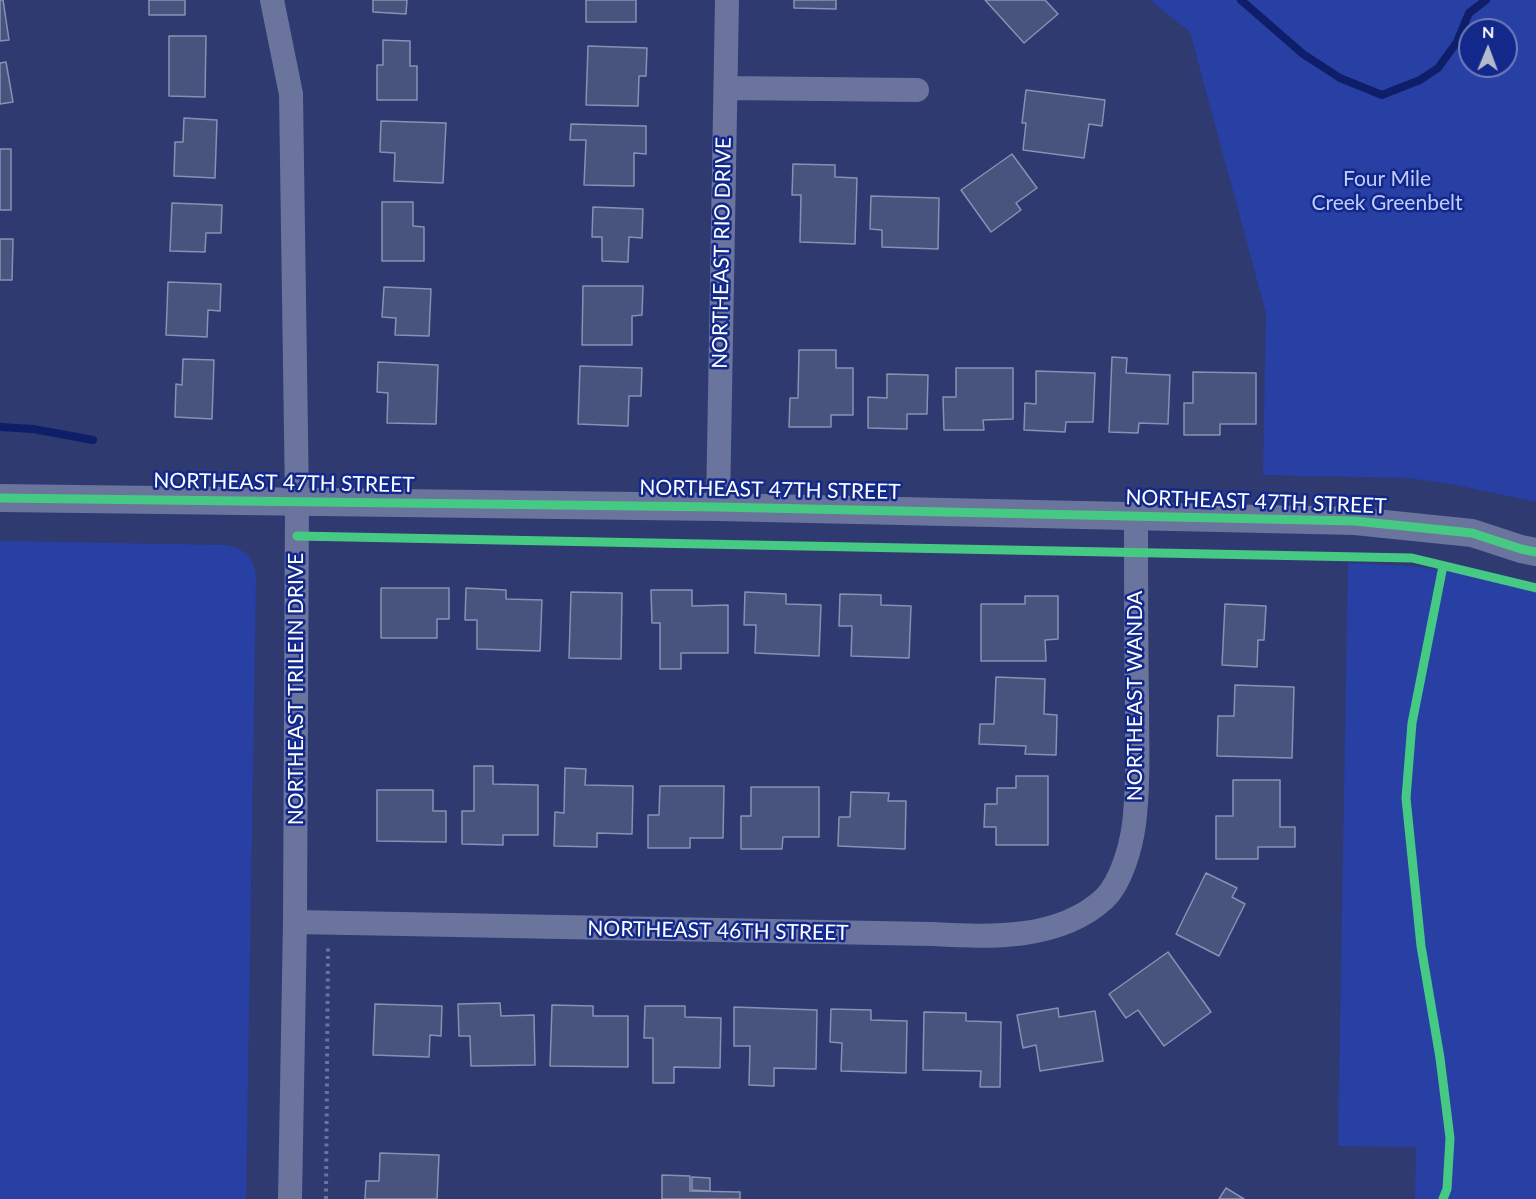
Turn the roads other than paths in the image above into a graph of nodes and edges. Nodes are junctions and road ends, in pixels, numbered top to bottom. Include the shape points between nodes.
1 (272, 0) edge
2 (727, 0) edge
3 (726, 88) junction
4 (917, 90) dead end
5 (0, 498) edge
6 (297, 501) junction
7 (718, 507) junction
8 (1136, 515) junction
9 (1536, 552) edge
10 (1119, 875) joint
11 (295, 922) junction
12 (290, 1199) edge

1 - 6 street, NORTHEAST TRILEIN DRIVE via 291,94
2 - 3 street, NORTHEAST RIO DRIVE
3 - 4 street
3 - 7 street, NORTHEAST RIO DRIVE
5 - 6 street, NORTHEAST 47TH STREET
6 - 7 street, NORTHEAST 47TH STREET
6 - 11 street, NORTHEAST TRILEIN DRIVE
7 - 8 street, NORTHEAST 47TH STREET
8 - 9 street, NORTHEAST 47TH STREET via 1355,521 1472,533
8 - 10 street, NORTHEAST WANDA via 1137,764 1134,824 1129,852
10 - 11 street, NORTHEAST 46TH STREET via 1105,898 1060,926 984,937
11 - 12 street, NORTHEAST TRILEIN DRIVE

